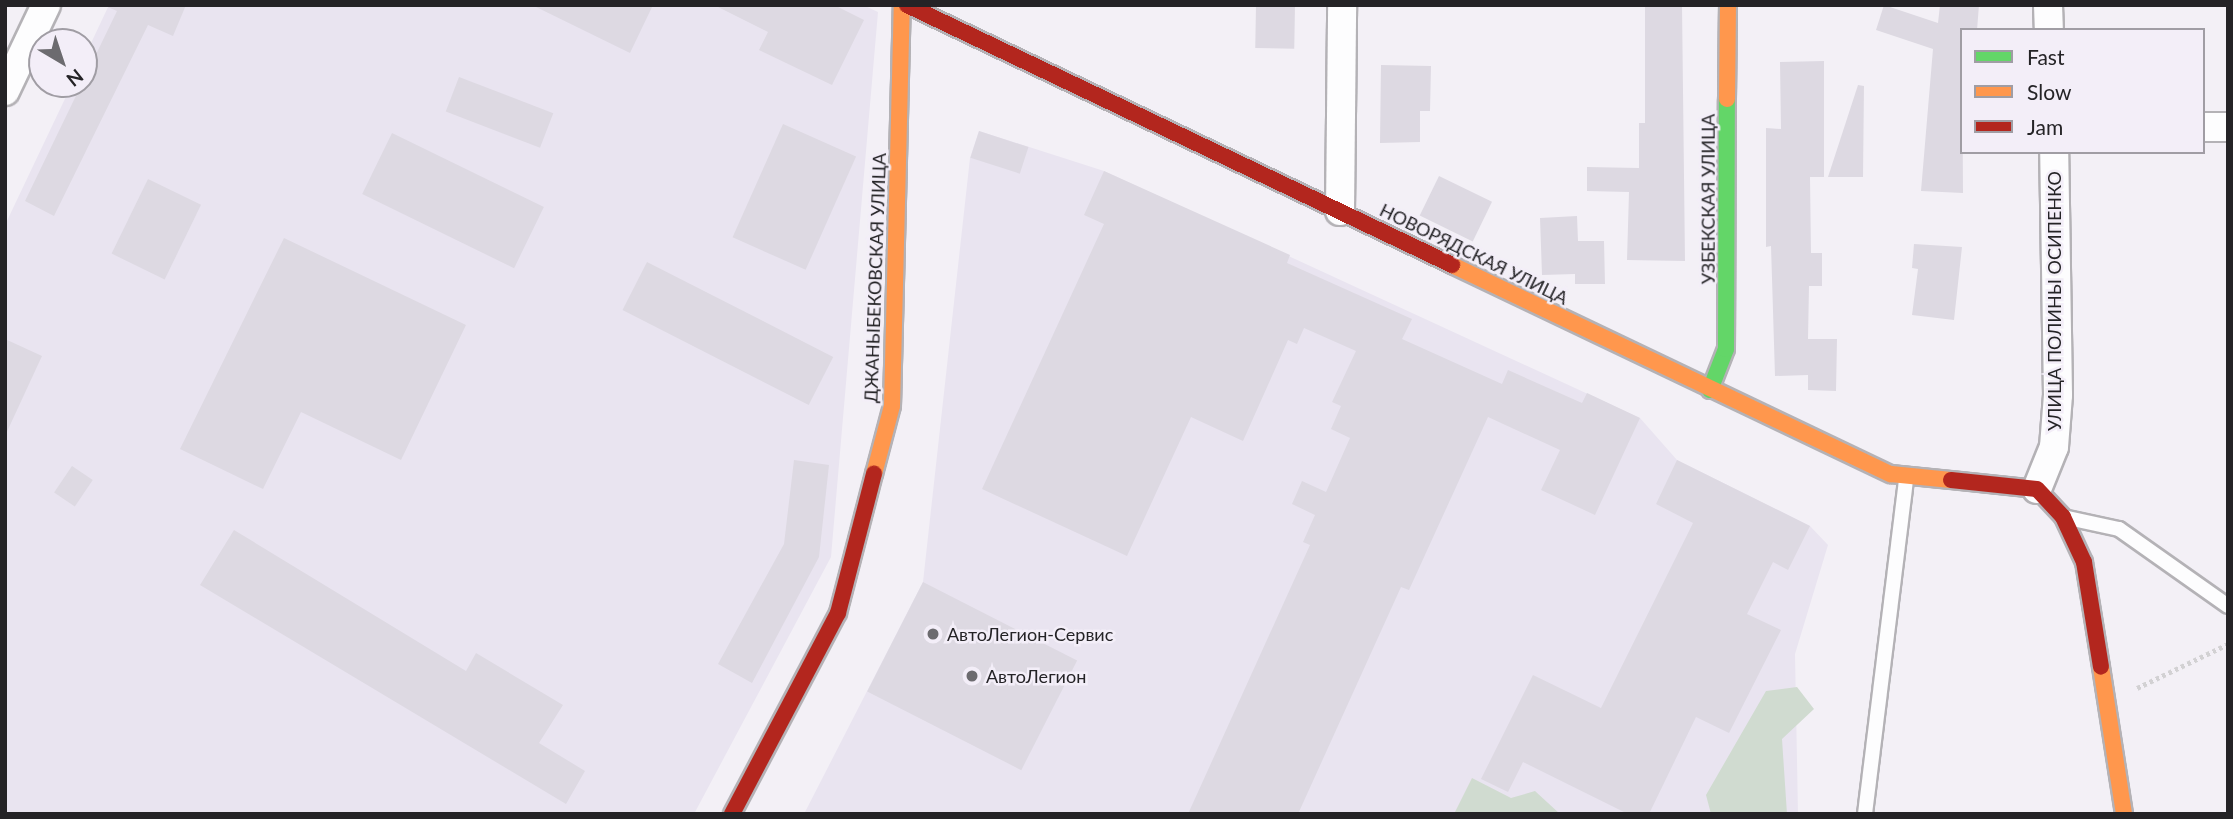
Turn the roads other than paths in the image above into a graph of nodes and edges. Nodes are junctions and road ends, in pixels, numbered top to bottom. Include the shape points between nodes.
1 (46, 5) edge
2 (905, 5) edge
3 (1342, 5) edge
4 (1728, 5) edge
5 (2048, 5) edge
6 (2049, 28) edge
7 (5, 91) edge
8 (2205, 127) edge
9 (2228, 127) edge
10 (2054, 154) edge
11 (1340, 211) junction
12 (1710, 390) junction
13 (1907, 477) junction
14 (2037, 489) junction
15 (2063, 517) junction
16 (2228, 606) edge
17 (732, 814) edge
18 (1865, 814) edge
19 (2124, 814) edge

1 - 7 street
2 - 11 street, НОВОРЯДСКАЯ УЛИЦА
2 - 17 street, ДЖАНЫБЕКОВСКАЯ УЛИЦА via 892,406 838,613
3 - 11 street
4 - 12 street, УЗБЕКСКАЯ УЛИЦА via 1726,349
5 - 6 street
8 - 9 street
10 - 14 street, УЛИЦА ПОЛИНЫ ОСИПЕНКО via 2057,395 2054,447
11 - 12 street, НОВОРЯДСКАЯ УЛИЦА
12 - 13 street, НОВОРЯДСКАЯ УЛИЦА
13 - 14 street, НОВОРЯДСКАЯ УЛИЦА
13 - 18 lane
14 - 15 street
15 - 16 lane via 2119,529
15 - 19 street via 2084,562

